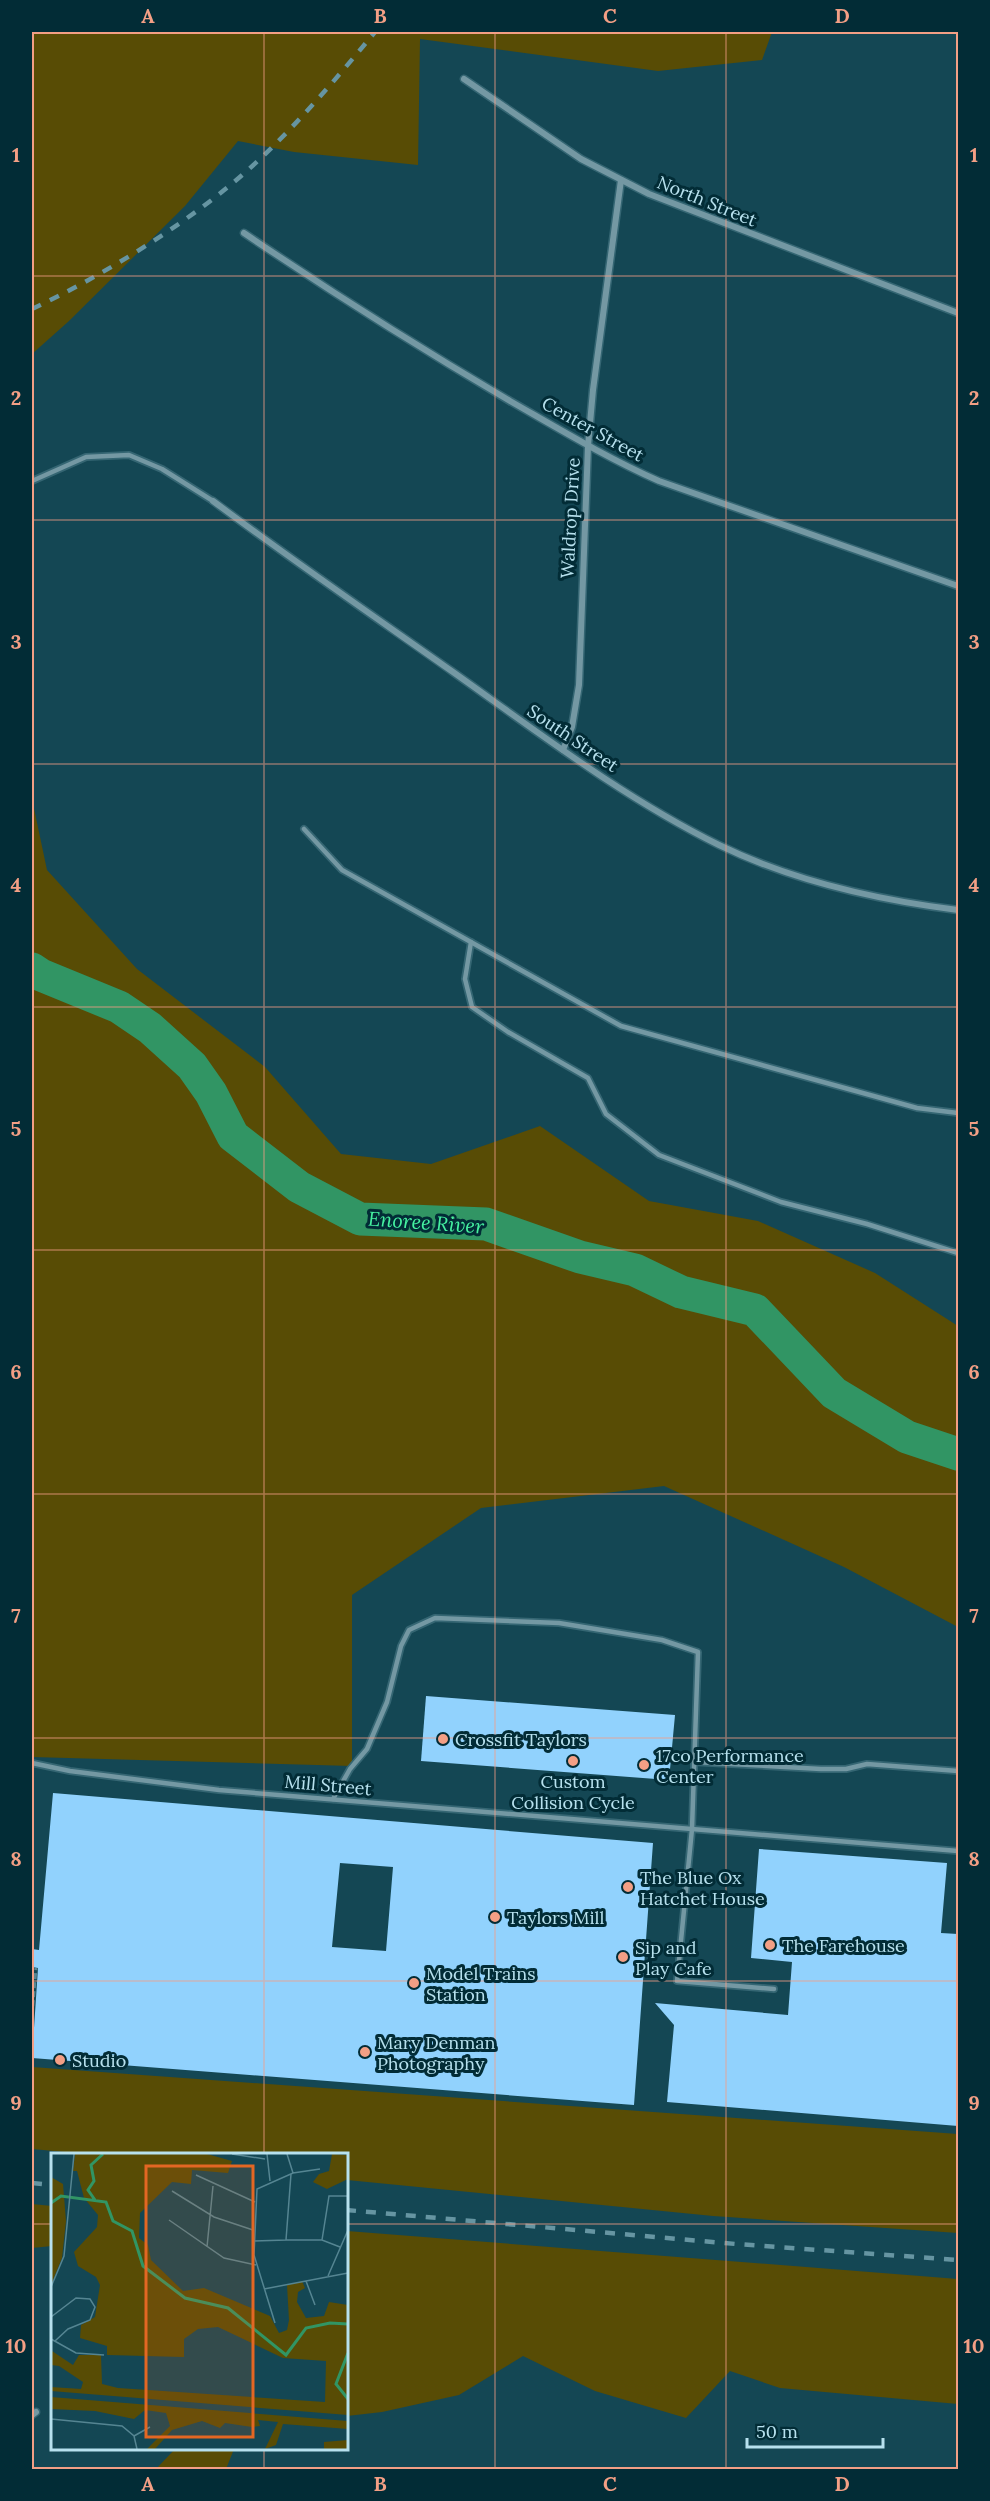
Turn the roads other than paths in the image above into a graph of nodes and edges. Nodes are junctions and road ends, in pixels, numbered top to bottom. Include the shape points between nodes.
1 (464, 79) dead end
2 (621, 180) junction
3 (244, 233) dead end
4 (958, 313) edge
5 (588, 446) junction
6 (32, 481) edge
7 (213, 501) joint
8 (958, 586) edge
9 (563, 750) junction
10 (304, 829) dead end
11 (958, 910) edge
12 (471, 942) junction
13 (958, 1113) edge
14 (958, 1253) edge
15 (694, 1762) junction
16 (32, 1763) edge
17 (958, 1771) edge
18 (333, 1799) junction
19 (692, 1829) junction
20 (958, 1851) edge
21 (774, 1989) dead end

1 - 2 street, North Street via 581,159
2 - 4 street, North Street via 688,211
2 - 5 street, Waldrop Drive
3 - 5 street, Center Street via 469,377
5 - 8 street, Center Street via 659,481
5 - 9 street, Waldrop Drive via 579,685 572,727
6 - 7 lane via 86,457 129,454 162,469
7 - 9 street, South Street
9 - 11 street, South Street via 668,817 748,858 846,889
10 - 12 lane via 342,870
12 - 13 lane via 621,1026 917,1108
12 - 14 lane via 465,979 472,1008 588,1078 606,1114 659,1155 782,1202
15 - 17 lane via 821,1769 867,1764
15 - 18 lane via 698,1652 662,1640 559,1623 435,1618 409,1630 387,1702 367,1749
15 - 19 lane
16 - 18 lane, Mill Street via 70,1772 219,1790
18 - 19 lane, Mill Street
19 - 20 lane, Mill Street
19 - 21 lane via 677,1981

